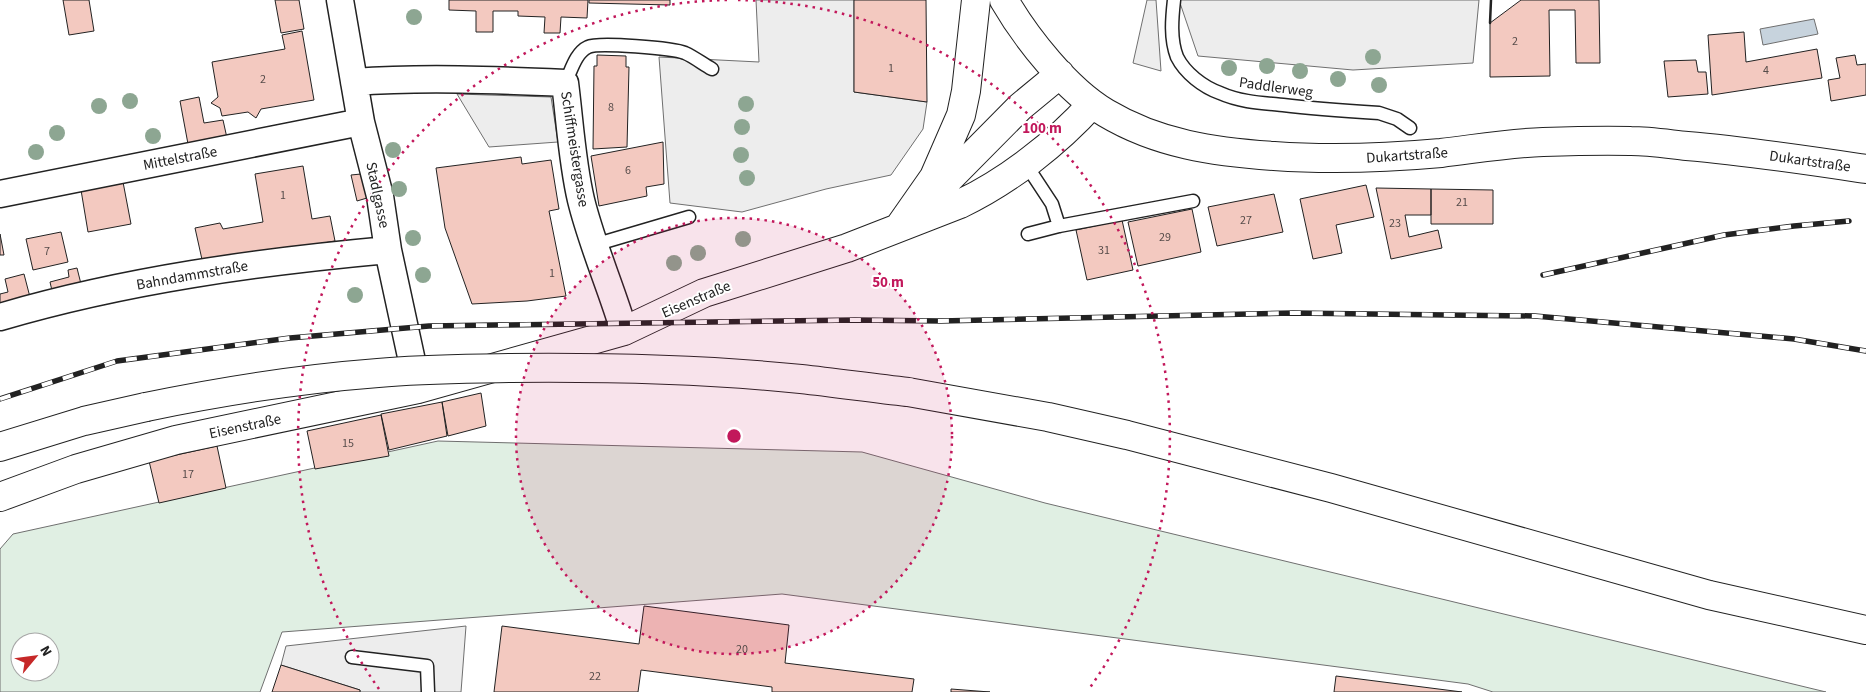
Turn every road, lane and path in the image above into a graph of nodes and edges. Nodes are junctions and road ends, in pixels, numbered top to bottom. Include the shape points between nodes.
1 (340, 0) edge
2 (976, 0) edge
3 (1004, 0) edge
4 (1174, 0) edge
5 (712, 69) dead end
6 (1060, 74) junction
7 (354, 82) junction
8 (566, 83) junction
9 (1092, 104) junction
10 (361, 122) junction
11 (1410, 128) dead end
12 (1025, 163) junction
13 (1866, 169) edge
14 (0, 194) edge
15 (1193, 201) dead end
16 (689, 217) dead end
17 (1059, 226) junction
18 (898, 227) junction
19 (1028, 234) dead end
20 (594, 245) junction
21 (388, 250) junction
22 (0, 317) edge
23 (624, 331) junction
24 (418, 389) junction
25 (0, 447) edge
26 (0, 497) edge
27 (1866, 630) edge
28 (352, 658) dead end
29 (428, 692) edge

1 - 7 street, Stadlgasse
2 - 18 main road via 961,116 934,177
3 - 6 main road, Dukartstraße via 1032,42
4 - 11 lane, Paddlerweg via 1172,35 1177,56 1199,82 1219,93 1261,103 1379,113 1397,118
5 - 8 lane via 672,50 599,45 587,47 578,55
6 - 9 main road, Dukartstraße
6 - 18 main road, Eisenstraße via 1020,107
7 - 8 street, Schiffmeistergasse via 480,79
7 - 10 street, Stadlgasse
8 - 20 street, Schiffmeistergasse via 576,171
9 - 12 main road, Eisenstraße via 1072,126
9 - 13 main road, Dukartstraße via 1168,141 1203,150 1241,154 1375,158 1541,142 1632,141 1725,149
10 - 14 street, Mittelstraße
10 - 21 street, Stadlgasse via 380,196
12 - 17 lane via 1052,204
12 - 18 main road, Eisenstraße via 977,196
15 - 17 lane
16 - 20 lane
17 - 19 lane
18 - 23 main road, Eisenstraße via 847,248 704,293
20 - 23 street, Schiffmeistergasse
21 - 22 street, Bahndammstraße via 243,266 126,286
21 - 24 street, Stadlgasse
23 - 24 main road, Eisenstraße
24 - 26 main road, Eisenstraße via 176,440 76,469
25 - 27 main road, bridge via 84,421 218,392 379,372 647,369 800,379 908,392 1048,417 1126,435 1709,595
28 - 29 lane via 427,666

